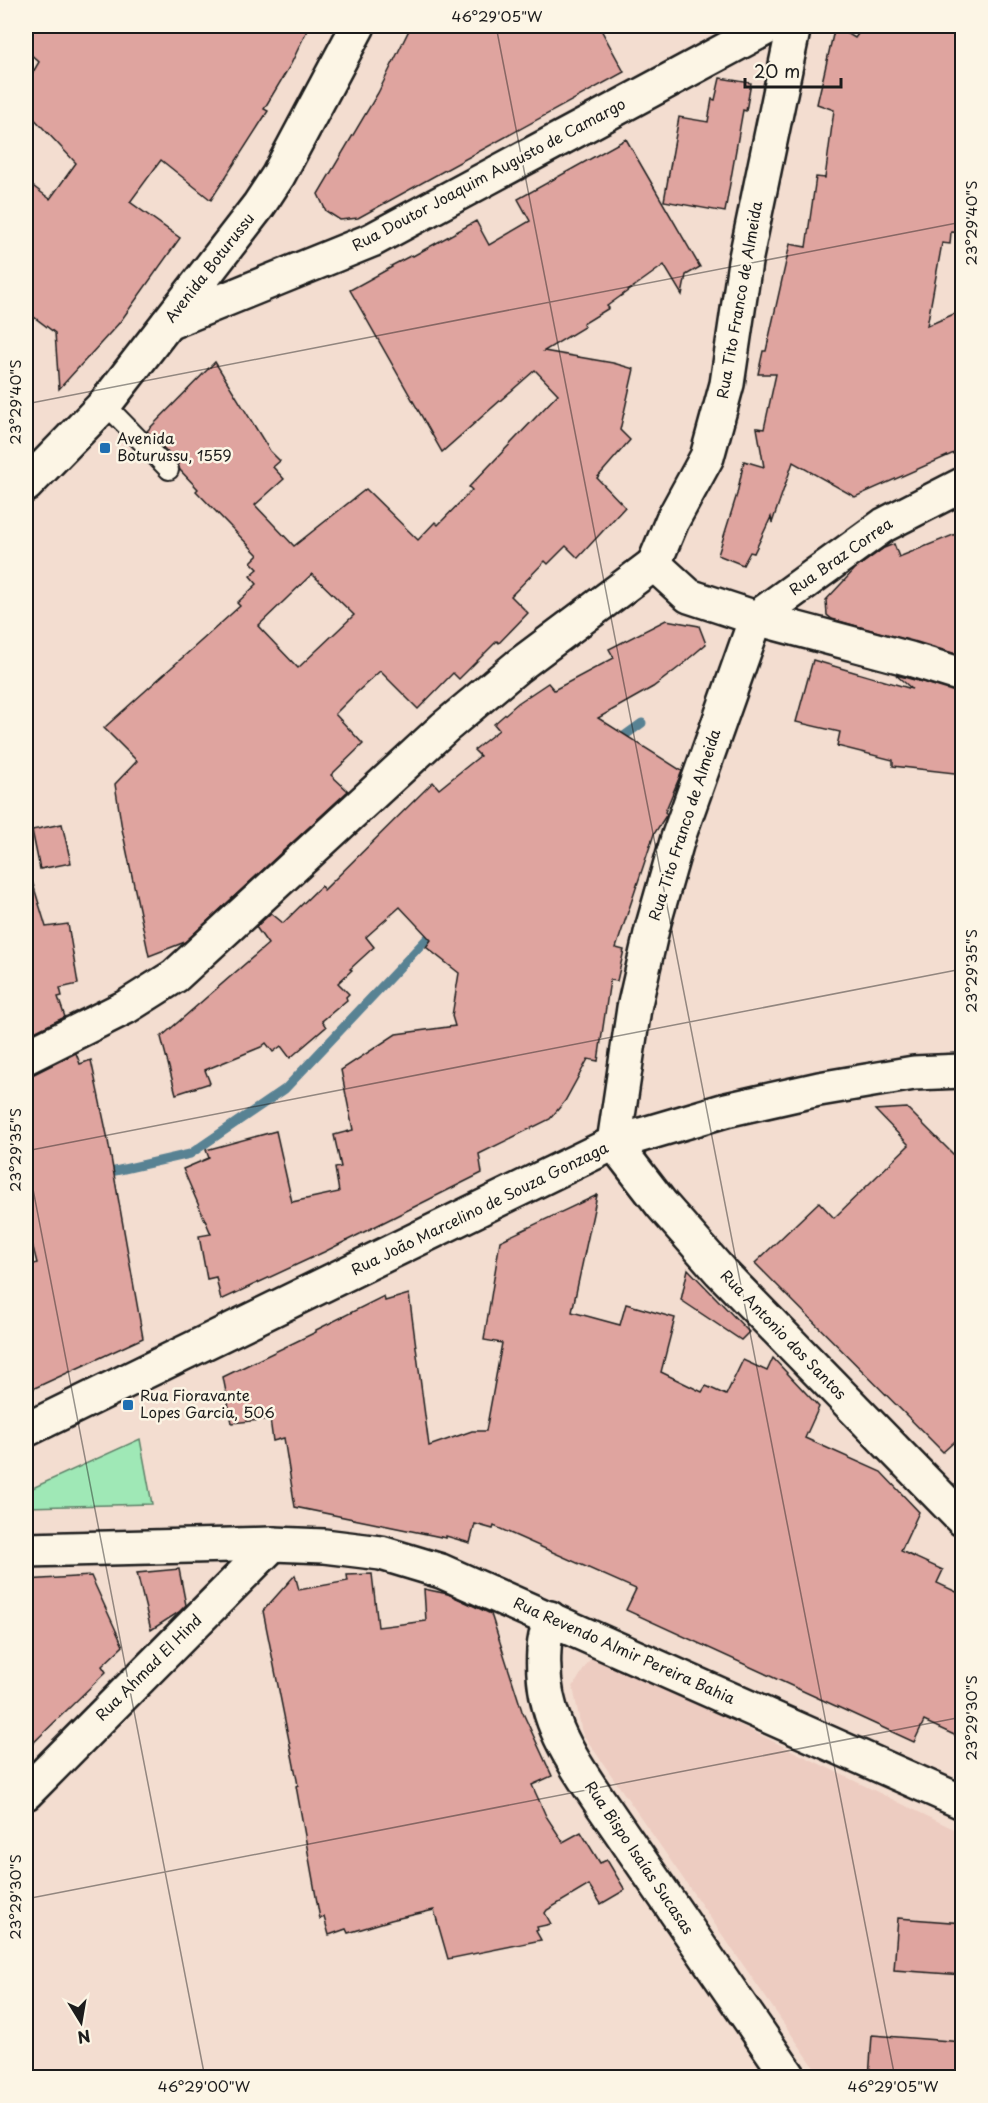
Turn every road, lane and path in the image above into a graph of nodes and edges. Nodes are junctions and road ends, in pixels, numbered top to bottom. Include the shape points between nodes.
1 (358, 26) edge
2 (770, 26) edge
3 (794, 26) edge
4 (168, 323) junction
5 (105, 404) junction
6 (169, 470) dead end
7 (26, 485) edge
8 (963, 485) edge
9 (654, 564) junction
10 (756, 618) junction
11 (963, 675) edge
12 (26, 1057) edge
13 (963, 1071) edge
14 (614, 1143) junction
15 (26, 1430) edge
16 (963, 1519) edge
17 (273, 1544) junction
18 (26, 1550) edge
19 (550, 1618) junction
20 (26, 1793) edge
21 (963, 1802) edge
22 (790, 2078) edge

1 - 4 street, Avenida Boturussu via 278,176
2 - 4 street, Rua Doutor Joaquim Augusto de Camargo via 372,240
3 - 9 street, Rua Tito Franco de Almeida via 745,262 727,384 707,457
4 - 5 street, Avenida Boturussu
5 - 6 lane
5 - 7 street, Avenida Boturussu
8 - 10 street, Rua Braz Correa via 884,525
9 - 10 street via 689,596
9 - 12 street via 518,666 445,727 175,976 126,1007
10 - 11 street
10 - 14 street, Rua Tito Franco de Almeida via 678,838 652,929 633,1008
13 - 14 street, Rua João Marcelino de Souza Gonzaga via 914,1073 819,1089 726,1110
14 - 15 street, Rua João Marcelino de Souza Gonzaga
14 - 16 street, Rua Antonio dos Santos via 720,1271
17 - 18 street, Rua Revendo Almir Pereira Bahia
17 - 19 street, Rua Revendo Almir Pereira Bahia via 381,1553 441,1571
17 - 20 street, Rua Ahmad El Hind
19 - 21 street, Rua Revendo Almir Pereira Bahia
19 - 22 street, Rua Bispo Isaías Sucasas via 543,1648 544,1675 556,1731 604,1808

